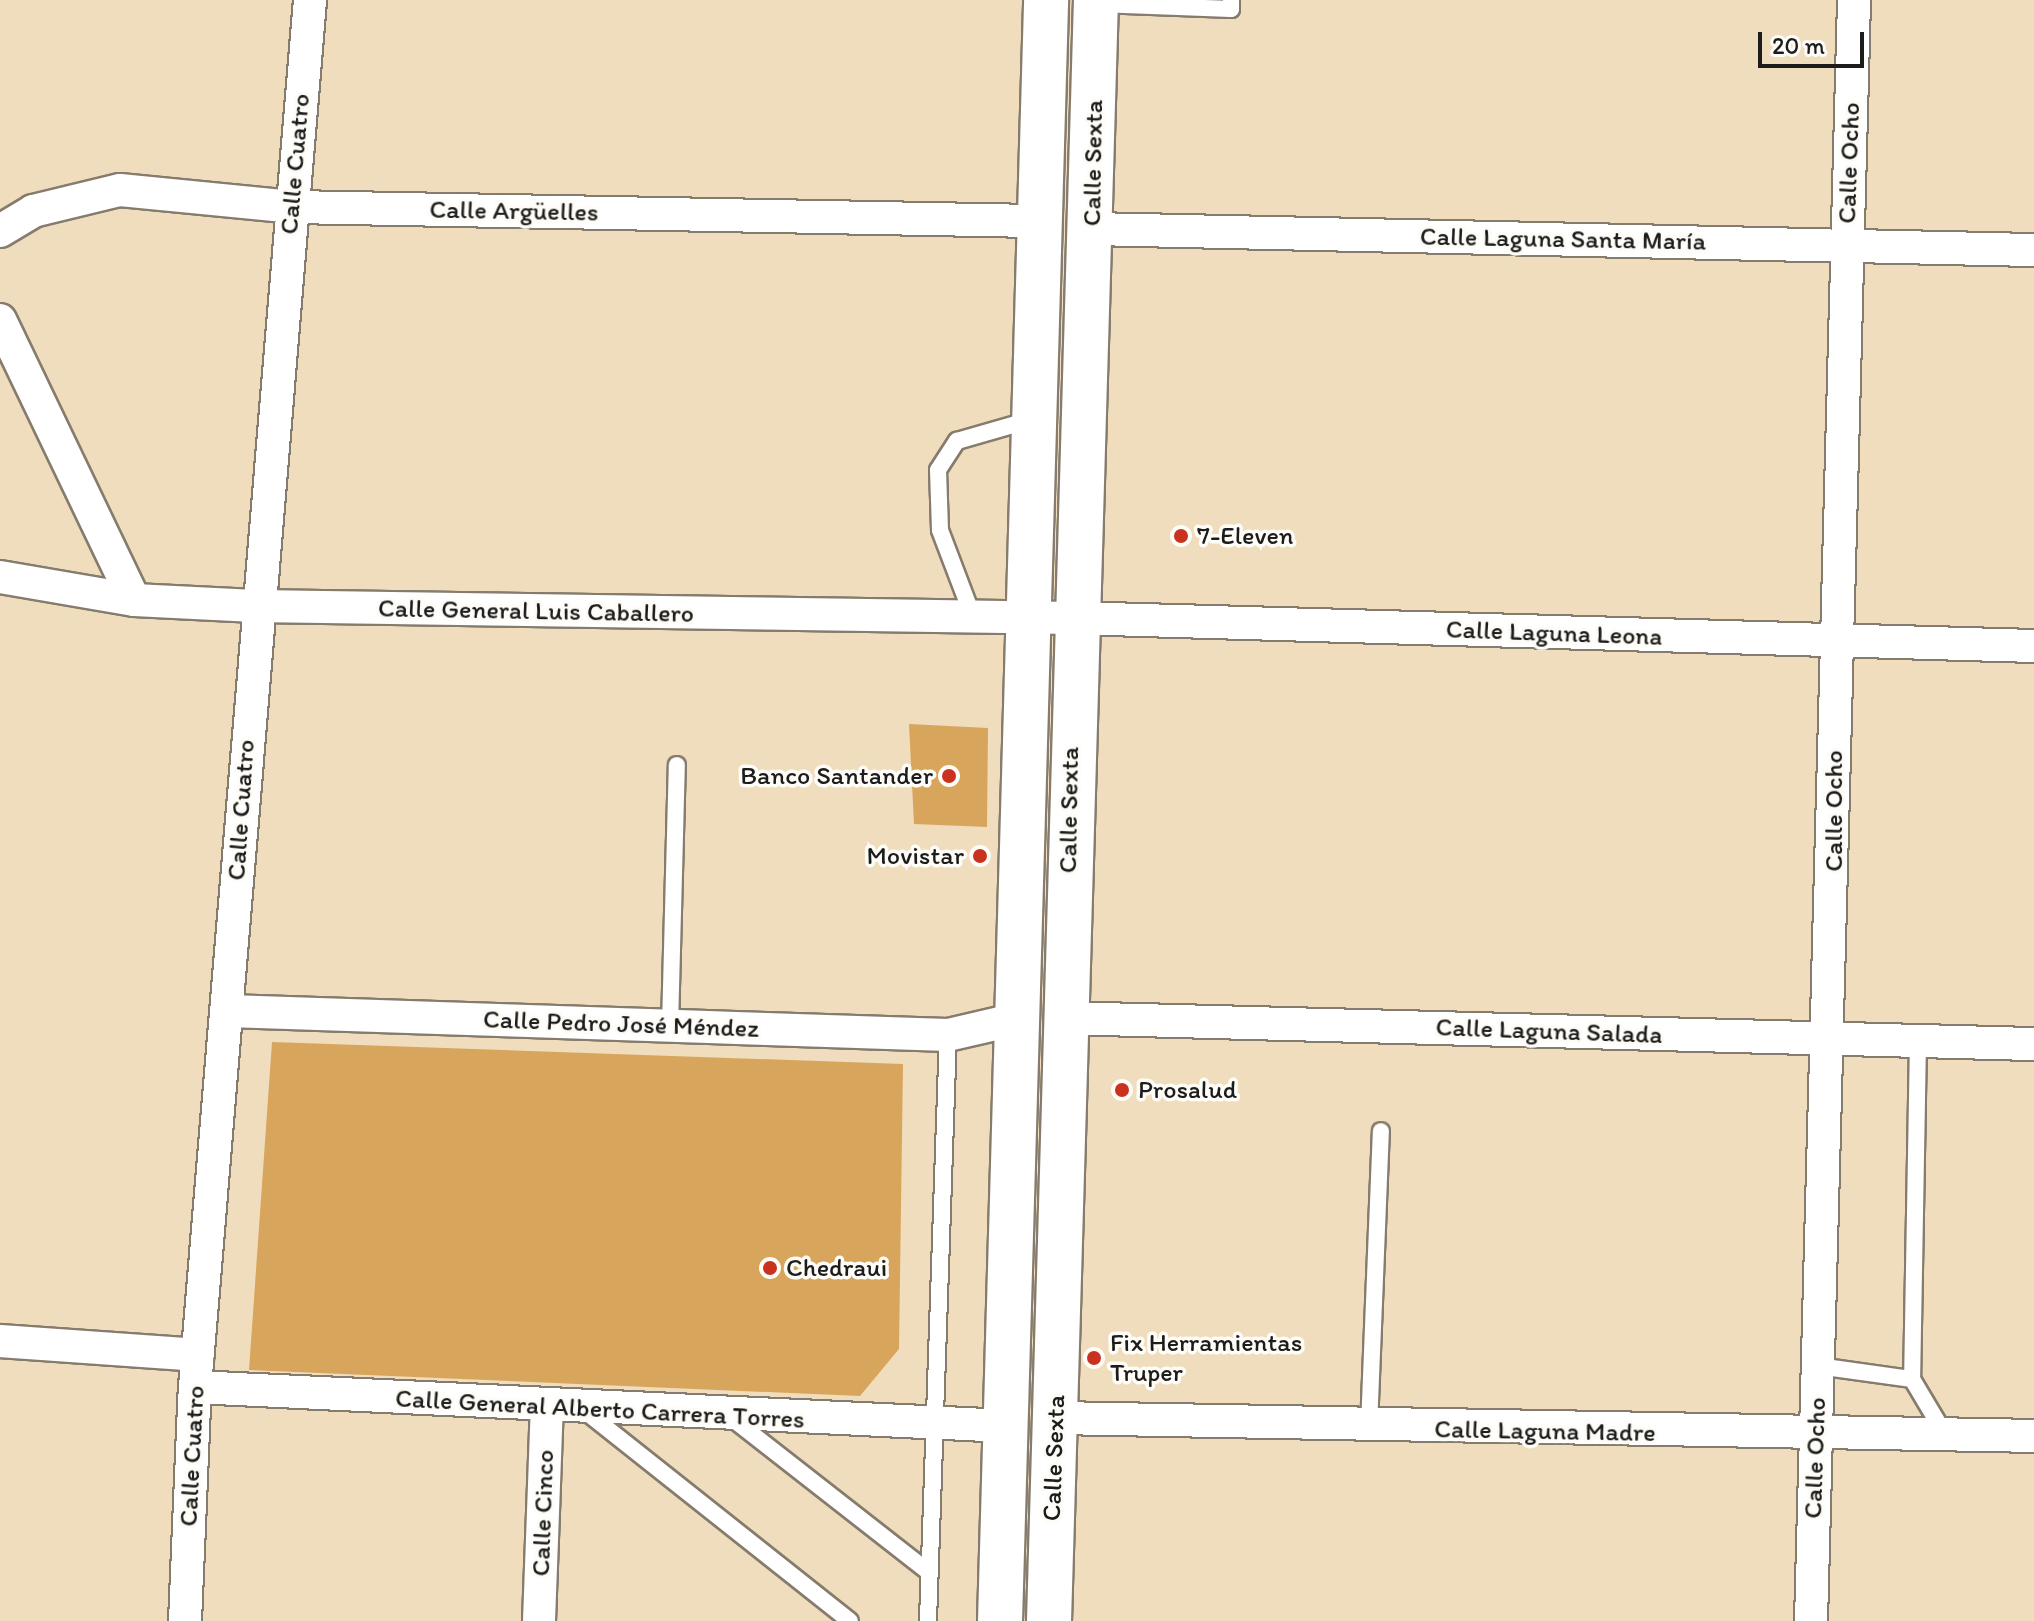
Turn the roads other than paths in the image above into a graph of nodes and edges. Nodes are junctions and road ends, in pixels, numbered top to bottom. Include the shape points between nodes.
1 (310, 0) edge
2 (1046, 0) edge
3 (1231, 0) edge
4 (1854, 0) edge
5 (1096, 2) edge
6 (292, 207) junction
7 (1038, 221) junction
8 (1092, 229) junction
9 (0, 231) edge
10 (1846, 244) junction
11 (2034, 250) edge
12 (0, 320) edge
13 (1031, 420) junction
14 (0, 577) edge
15 (134, 600) junction
16 (255, 606) junction
17 (973, 617) junction
18 (1073, 618) junction
19 (1023, 620) junction
20 (1833, 641) junction
21 (2034, 646) edge
22 (677, 765) dead end
23 (228, 1011) junction
24 (1064, 1018) junction
25 (1013, 1020) junction
26 (670, 1026) junction
27 (948, 1035) junction
28 (1832, 1039) junction
29 (1918, 1041) junction
30 (2034, 1044) edge
31 (1381, 1131) dead end
32 (0, 1341) edge
33 (198, 1355) junction
34 (1818, 1366) junction
35 (1912, 1379) junction
36 (195, 1387) junction
37 (547, 1405) junction
38 (580, 1407) junction
39 (728, 1416) junction
40 (1056, 1418) junction
41 (933, 1426) junction
42 (1006, 1426) junction
43 (1369, 1429) junction
44 (1944, 1433) junction
45 (1815, 1435) junction
46 (2034, 1436) edge
47 (930, 1573) junction
48 (185, 1621) edge
49 (539, 1621) edge
50 (850, 1621) edge
51 (928, 1621) edge
52 (1000, 1621) edge
53 (1049, 1621) edge
54 (1811, 1621) edge

1 - 6 street, Calle Cuatro
2 - 7 main road, Calle Sexta
3 - 5 lane via 1231,9
4 - 10 street, Calle Ocho
5 - 8 main road, Calle Sexta
6 - 7 street, Calle Argüelles
6 - 9 street, Calle Argüelles via 120,190 33,211
6 - 16 street, Calle Cuatro
7 - 13 main road, Calle Sexta
8 - 10 street, Calle Laguna Santa María
8 - 18 main road, Calle Sexta
10 - 11 street, Calle Laguna Santa María
10 - 20 street, Calle Ocho
12 - 15 street
13 - 17 lane via 957,441 938,470 940,530
13 - 19 main road, Calle Sexta
14 - 15 street, Calle General Luis Caballero
15 - 16 street, Calle General Luis Caballero
16 - 17 street, Calle General Luis Caballero
16 - 23 street, Calle Cuatro
17 - 19 street, Calle General Luis Caballero
18 - 19 street, Calle General Luis Caballero
18 - 20 street, Calle Laguna Leona
18 - 24 main road, Calle Sexta
19 - 25 main road, Calle Sexta
20 - 21 street, Calle Laguna Leona
20 - 28 street, Calle Ocho
22 - 26 lane
23 - 26 street, Calle Pedro José Méndez
23 - 33 street, Calle Cuatro
24 - 28 street, Calle Laguna Salada
24 - 40 main road, Calle Sexta
25 - 27 street, Calle Pedro José Méndez
25 - 42 main road, Calle Sexta
26 - 27 street, Calle Pedro José Méndez
27 - 41 lane
28 - 29 street, Calle Laguna Salada
28 - 34 street, Calle Ocho
29 - 30 street, Calle Laguna Salada
29 - 35 lane
31 - 43 lane
32 - 33 street
33 - 36 street, Calle Cuatro
34 - 35 lane
34 - 45 street, Calle Ocho
35 - 44 lane
36 - 37 street, Calle General Alberto Carrera Torres
36 - 48 street, Calle Cuatro
37 - 38 street, Calle General Alberto Carrera Torres
37 - 49 street, Calle Cinco
38 - 39 street, Calle General Alberto Carrera Torres
38 - 50 lane
39 - 41 street, Calle General Alberto Carrera Torres
39 - 47 lane
40 - 43 street, Calle Laguna Madre
40 - 53 main road, Calle Sexta
41 - 42 street, Calle General Alberto Carrera Torres
41 - 47 lane
42 - 52 main road, Calle Sexta
43 - 45 street, Calle Laguna Madre
44 - 45 street, Calle Laguna Madre
44 - 46 street, Calle Laguna Madre
45 - 54 street, Calle Ocho
47 - 51 lane

